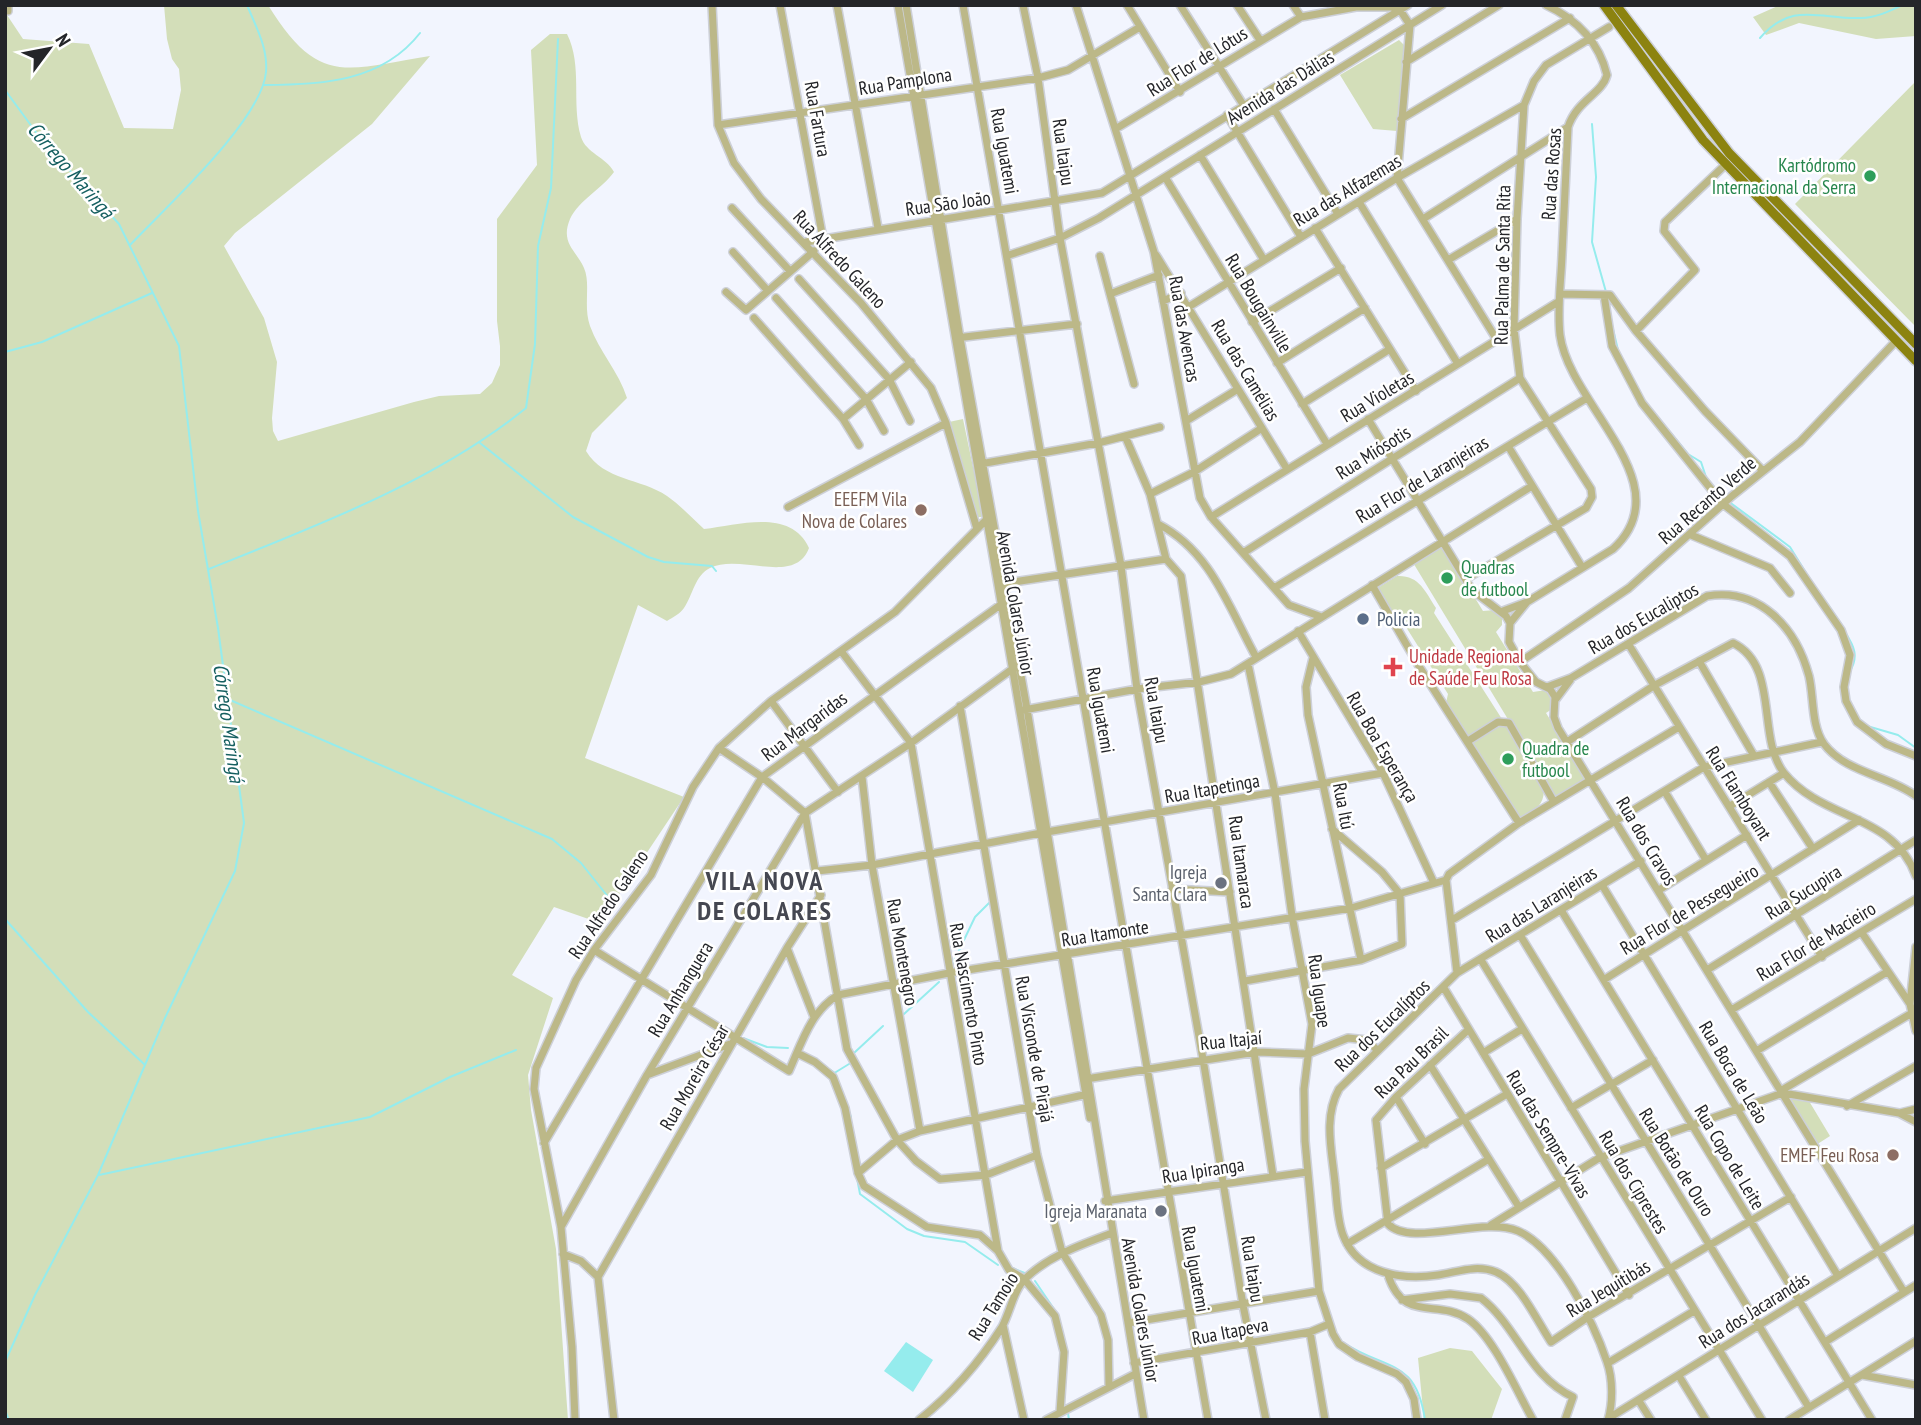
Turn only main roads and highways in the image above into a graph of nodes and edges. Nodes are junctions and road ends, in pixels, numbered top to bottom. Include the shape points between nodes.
1 (1605, 5) edge
2 (1616, 5) edge
3 (1916, 344) edge
4 (1916, 361) edge

1 - 4 main road via 1683,115 1725,164
2 - 3 main road via 1729,153

